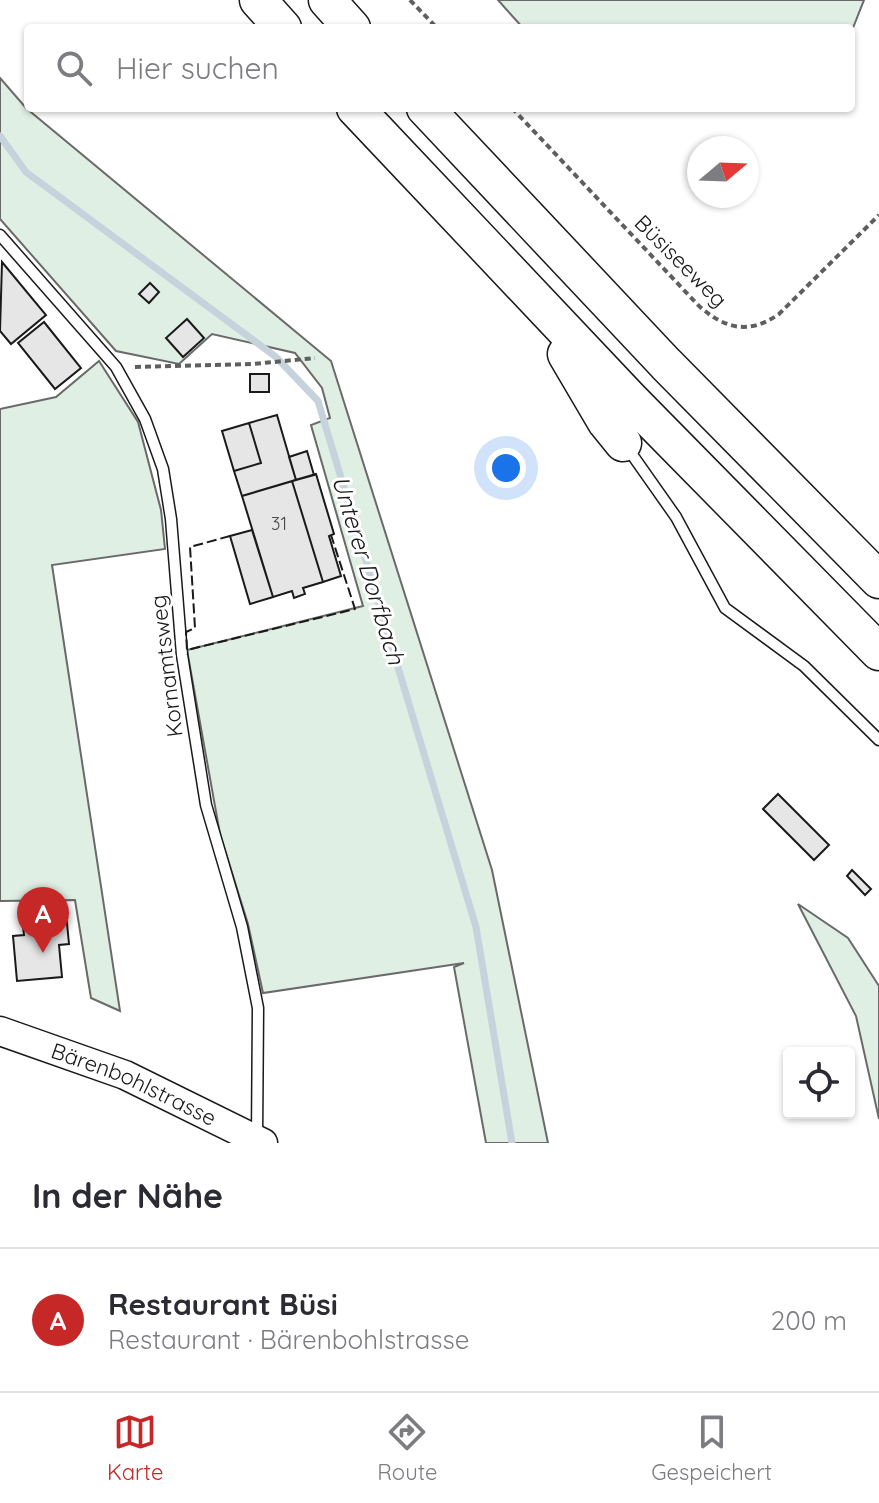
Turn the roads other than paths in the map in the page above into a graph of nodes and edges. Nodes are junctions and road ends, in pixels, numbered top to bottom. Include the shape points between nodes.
1 (258, 0) edge
2 (327, 0) edge
3 (279, 24) edge
4 (348, 24) edge
5 (359, 112) edge
6 (429, 112) edge
7 (0, 235) edge
8 (535, 301) junction
9 (623, 443) joint
10 (836, 537) junction
11 (879, 561) edge
12 (879, 580) edge
13 (879, 652) edge
14 (879, 740) edge
15 (0, 1031) edge
16 (260, 1141) edge

1 - 3 highway
2 - 4 highway
5 - 8 highway
6 - 10 highway
7 - 16 lane, Kornamtsweg via 116,367 145,419 163,469 182,655 206,805 242,927 258,1008
8 - 9 highway
8 - 13 highway
9 - 14 lane via 676,517 725,608 804,666
10 - 11 highway
10 - 12 highway
15 - 16 street, Bärenbohlstrasse via 125,1075

